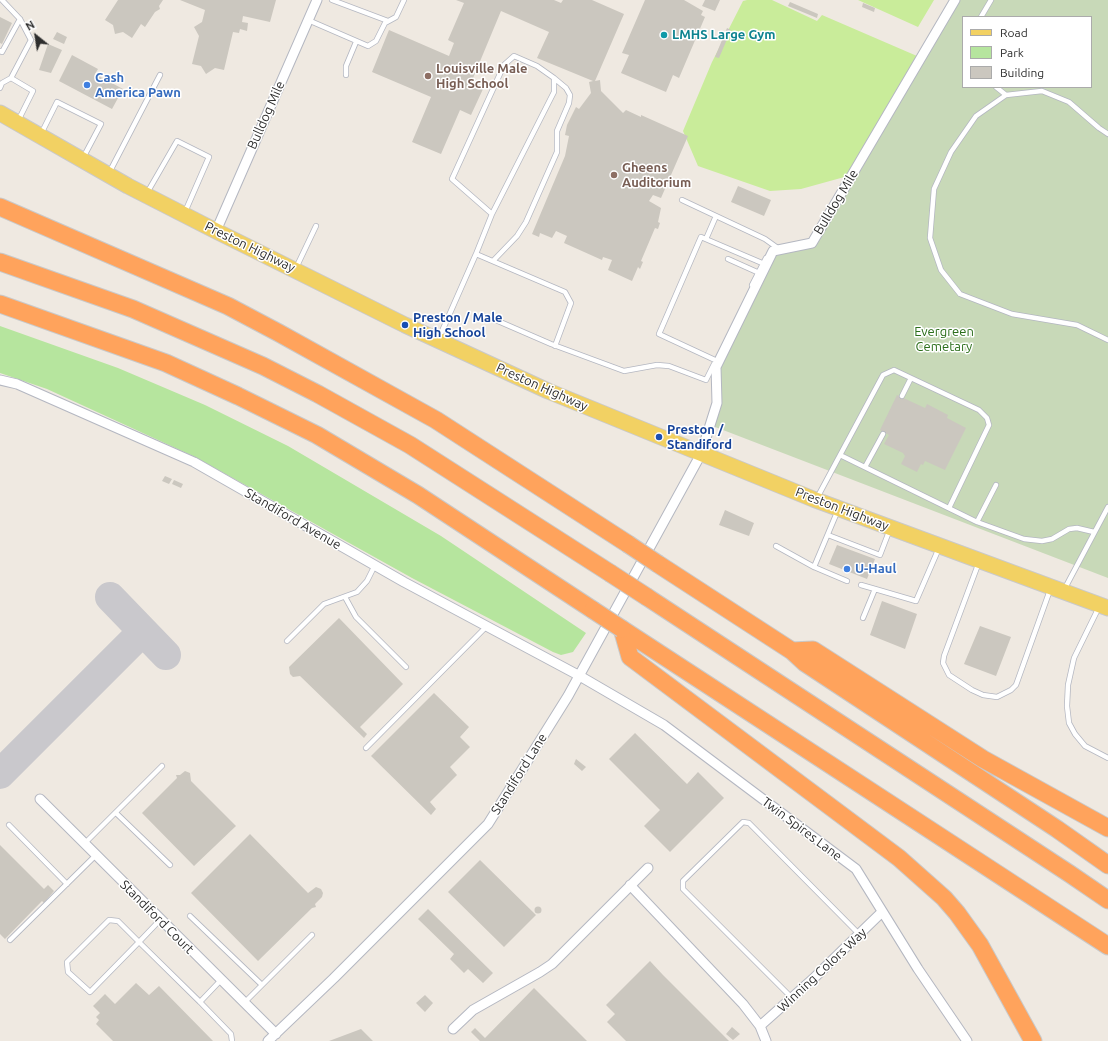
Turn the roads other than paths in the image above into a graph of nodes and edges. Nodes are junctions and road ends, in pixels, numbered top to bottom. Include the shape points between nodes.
1 (2, 0) edge
2 (317, 0) edge
3 (332, 0) edge
4 (404, 0) edge
5 (955, 0) edge
6 (990, 0) edge
7 (982, 16) edge
8 (20, 19) junction
9 (308, 20) junction
10 (388, 21) junction
11 (356, 42) junction
12 (0, 51) edge
13 (160, 74) dead end
14 (346, 75) dead end
15 (11, 78) junction
16 (554, 78) junction
17 (0, 88) edge
18 (997, 88) edge
19 (1006, 95) junction
20 (0, 113) edge
21 (17, 123) junction
22 (1108, 134) edge
23 (40, 136) junction
24 (83, 160) junction
25 (109, 174) junction
26 (146, 195) junction
27 (682, 200) dead end
28 (0, 207) edge
29 (184, 214) junction
30 (492, 214) junction
31 (716, 216) junction
32 (316, 226) dead end
33 (216, 230) junction
34 (706, 239) junction
35 (776, 250) junction
36 (476, 254) junction
37 (728, 259) dead end
38 (0, 262) edge
39 (493, 262) junction
40 (762, 263) junction
41 (295, 270) junction
42 (757, 272) junction
43 (0, 304) edge
44 (491, 318) dead end
45 (438, 340) junction
46 (1108, 340) edge
47 (555, 346) junction
48 (715, 360) junction
49 (911, 378) junction
50 (0, 380) edge
51 (706, 380) junction
52 (902, 396) dead end
53 (718, 403) junction
54 (883, 434) dead end
55 (701, 454) junction
56 (840, 455) junction
57 (865, 468) junction
58 (996, 485) dead end
59 (816, 500) junction
60 (1108, 507) edge
61 (839, 508) junction
62 (949, 508) junction
63 (977, 522) junction
64 (891, 528) junction
65 (1094, 532) junction
66 (828, 535) junction
67 (776, 546) dead end
68 (940, 546) junction
69 (979, 560) junction
70 (375, 566) junction
71 (814, 567) junction
72 (847, 581) dead end
73 (861, 585) dead end
74 (875, 589) junction
75 (1057, 589) junction
76 (345, 597) junction
77 (1104, 607) edge
78 (863, 618) dead end
79 (487, 626) junction
80 (622, 629) junction
81 (287, 641) dead end
82 (792, 651) junction
83 (406, 667) dead end
84 (578, 675) junction
85 (366, 748) dead end
86 (1108, 758) edge
87 (162, 766) dead end
88 (40, 799) dead end
89 (116, 813) junction
90 (9, 825) dead end
91 (1108, 828) edge
92 (84, 844) junction
93 (96, 856) junction
94 (1108, 865) edge
95 (170, 866) dead end
96 (648, 868) dead end
97 (67, 884) junction
98 (630, 886) junction
99 (1108, 900) edge
100 (882, 912) junction
101 (190, 916) dead end
102 (160, 920) junction
103 (859, 934) junction
104 (312, 936) dead end
105 (10, 940) dead end
106 (139, 942) junction
107 (1108, 946) edge
108 (221, 980) junction
109 (262, 985) junction
110 (792, 998) junction
111 (1010, 999) junction
112 (200, 1002) junction
113 (244, 1003) junction
114 (760, 1026) junction
115 (453, 1029) dead end
116 (276, 1034) junction
117 (232, 1041) edge
118 (268, 1041) edge
119 (766, 1041) edge
120 (967, 1041) edge
121 (1023, 1041) edge
122 (1033, 1041) edge

1 - 8 lane
2 - 9 street, Bulldog Mile
3 - 10 lane
4 - 10 lane via 396,17
5 - 35 street, Bulldog Mile via 812,243
6 - 7 lane
8 - 12 lane via 2,52
8 - 15 lane via 31,40
9 - 11 lane
9 - 33 street, Bulldog Mile
10 - 11 lane via 372,45 365,46
11 - 14 lane via 346,66
13 - 25 lane
15 - 17 lane via 2,83
15 - 21 lane via 33,91
16 - 30 lane via 554,92
16 - 30 lane via 537,66 514,56 504,65 452,179
16 - 39 lane via 570,95 570,103 557,131 557,152 526,222
18 - 19 lane
19 - 22 lane via 1042,91 1069,102
19 - 46 lane via 976,116 951,152 934,189 930,238 941,270 960,294 1012,314 1077,325
20 - 21 main road, Preston Highway
21 - 23 main road, Preston Highway
23 - 24 main road, Preston Highway
23 - 24 lane via 57,102 101,124
24 - 25 main road, Preston Highway
25 - 26 main road, Preston Highway
26 - 29 main road, Preston Highway
26 - 29 lane via 177,141 184,144 209,157
27 - 31 lane
28 - 82 highway, bridge via 228,306 436,420
29 - 33 main road, Preston Highway
30 - 36 lane
31 - 34 lane
31 - 35 lane via 766,239
32 - 41 lane
33 - 41 main road, Preston Highway
34 - 40 lane
34 - 48 lane via 701,237 659,334
35 - 40 lane
35 - 53 street via 716,367
36 - 39 lane
36 - 45 lane
37 - 42 lane
38 - 99 highway, bridge via 133,309 263,366 410,444
39 - 47 lane via 565,292 571,303
40 - 42 lane
41 - 45 main road, Preston Highway
42 - 48 lane
43 - 80 highway, bridge via 166,363 317,436 418,495
44 - 47 lane
45 - 55 main road, Preston Highway via 555,394
47 - 51 lane via 624,371 657,365 669,366
48 - 51 lane
49 - 52 lane
49 - 56 lane via 894,370 883,375
49 - 62 lane via 979,410 987,418 989,425
50 - 70 street, Standiford Avenue via 17,384 194,462
51 - 53 lane via 712,385
53 - 55 street
54 - 57 lane
55 - 59 main road, Preston Highway
55 - 84 street, Standiford Lane
56 - 57 lane
56 - 59 lane
57 - 62 lane
58 - 63 lane
59 - 61 main road, Preston Highway
60 - 65 lane
61 - 64 main road, Preston Highway
61 - 66 lane
62 - 63 lane
63 - 65 lane via 1024,539 1042,541 1077,528
64 - 66 lane via 880,555
64 - 68 main road, Preston Highway
65 - 75 lane
66 - 71 lane
67 - 71 lane
68 - 69 main road, Preston Highway
68 - 74 lane via 916,601
69 - 75 main road, Preston Highway
69 - 75 lane via 944,656 944,663 949,675 983,695 997,697 1016,685
70 - 76 lane via 357,592
70 - 79 street, Standiford Avenue
71 - 72 lane
73 - 74 lane
74 - 78 lane
75 - 77 main road, Preston Highway
76 - 81 lane via 324,604
76 - 83 lane via 356,617
77 - 86 lane via 1074,658 1068,685 1067,706 1069,724 1075,734 1085,746
79 - 84 street, Standiford Avenue
79 - 85 lane
80 - 107 highway
80 - 111 highway via 630,657 929,883 957,913 980,945
82 - 91 highway via 813,650 983,759
82 - 94 highway via 805,663 1057,828
84 - 100 street, Twin Spires Lane via 664,725 856,869
84 - 116 street, Standiford Lane via 552,722 488,824
87 - 89 lane
88 - 92 street, Standiford Court
89 - 92 lane
89 - 95 lane
90 - 97 lane
92 - 93 street, Standiford Court
93 - 97 lane
93 - 102 street, Standiford Court
96 - 98 street
97 - 105 lane
98 - 114 street via 733,992
98 - 115 street via 552,964 473,1010
100 - 103 street, Winning Colors Way
100 - 120 street, Twin Spires Lane
101 - 109 lane
102 - 106 lane
102 - 108 street, Standiford Court
103 - 110 street, Winning Colors Way
103 - 110 lane via 748,823 744,822 683,882 683,889
104 - 109 lane
106 - 106 lane via 118,921 109,920 67,962 68,972 90,992
106 - 112 lane
108 - 112 lane
108 - 113 street, Standiford Court
109 - 113 lane
110 - 114 street, Winning Colors Way
111 - 121 highway via 1011,1017
111 - 122 highway
112 - 117 lane via 231,1034
113 - 116 street, Standiford Court
114 - 119 street
116 - 118 street, Standiford Lane

